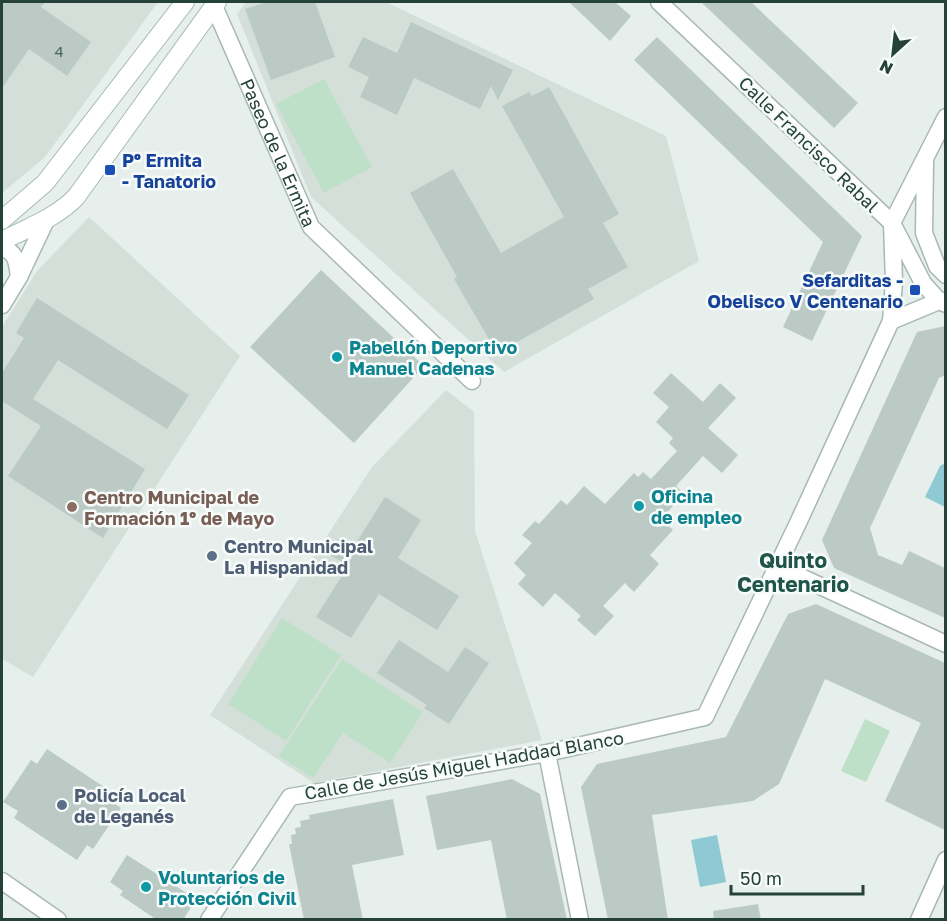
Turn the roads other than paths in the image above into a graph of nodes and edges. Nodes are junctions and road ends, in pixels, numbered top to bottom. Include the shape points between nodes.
1 (185, 2) edge
2 (659, 2) edge
3 (215, 4) edge
4 (945, 117) edge
5 (925, 158) junction
6 (47, 218) junction
7 (2, 220) edge
8 (892, 223) junction
9 (924, 233) junction
10 (2, 241) edge
11 (2, 248) edge
12 (945, 275) edge
13 (19, 277) junction
14 (943, 302) edge
15 (2, 305) edge
16 (891, 321) junction
17 (472, 381) dead end
18 (777, 566) junction
19 (945, 644) edge
20 (547, 753) junction
21 (945, 860) edge
22 (2, 881) edge
23 (58, 920) edge
24 (209, 920) edge
25 (580, 920) edge
26 (919, 920) edge

1 - 7 main road via 45,183
2 - 8 street, Calle Francisco Rabal
3 - 6 main road, Paseo de la Ermita via 76,197
3 - 17 street, Paseo de la Ermita via 311,227
4 - 5 street, Calle de Jesús Miguel Haddad Blanco
5 - 8 street, Calle de Jesús Miguel Haddad Blanco
5 - 9 street
6 - 10 main road, Paseo de la Ermita
6 - 13 street
8 - 9 street
8 - 14 street, Calle Francisco Rabal via 923,283
8 - 16 street, Calle de Jesús Miguel Haddad Blanco
9 - 12 street via 937,266
11 - 13 street via 17,258
13 - 15 street
14 - 16 street
16 - 18 street, Calle de Jesús Miguel Haddad Blanco
18 - 19 street
18 - 20 street, Calle de Jesús Miguel Haddad Blanco via 705,717
20 - 24 street, Calle de Jesús Miguel Haddad Blanco via 290,797
20 - 25 street
21 - 26 street
22 - 23 street

